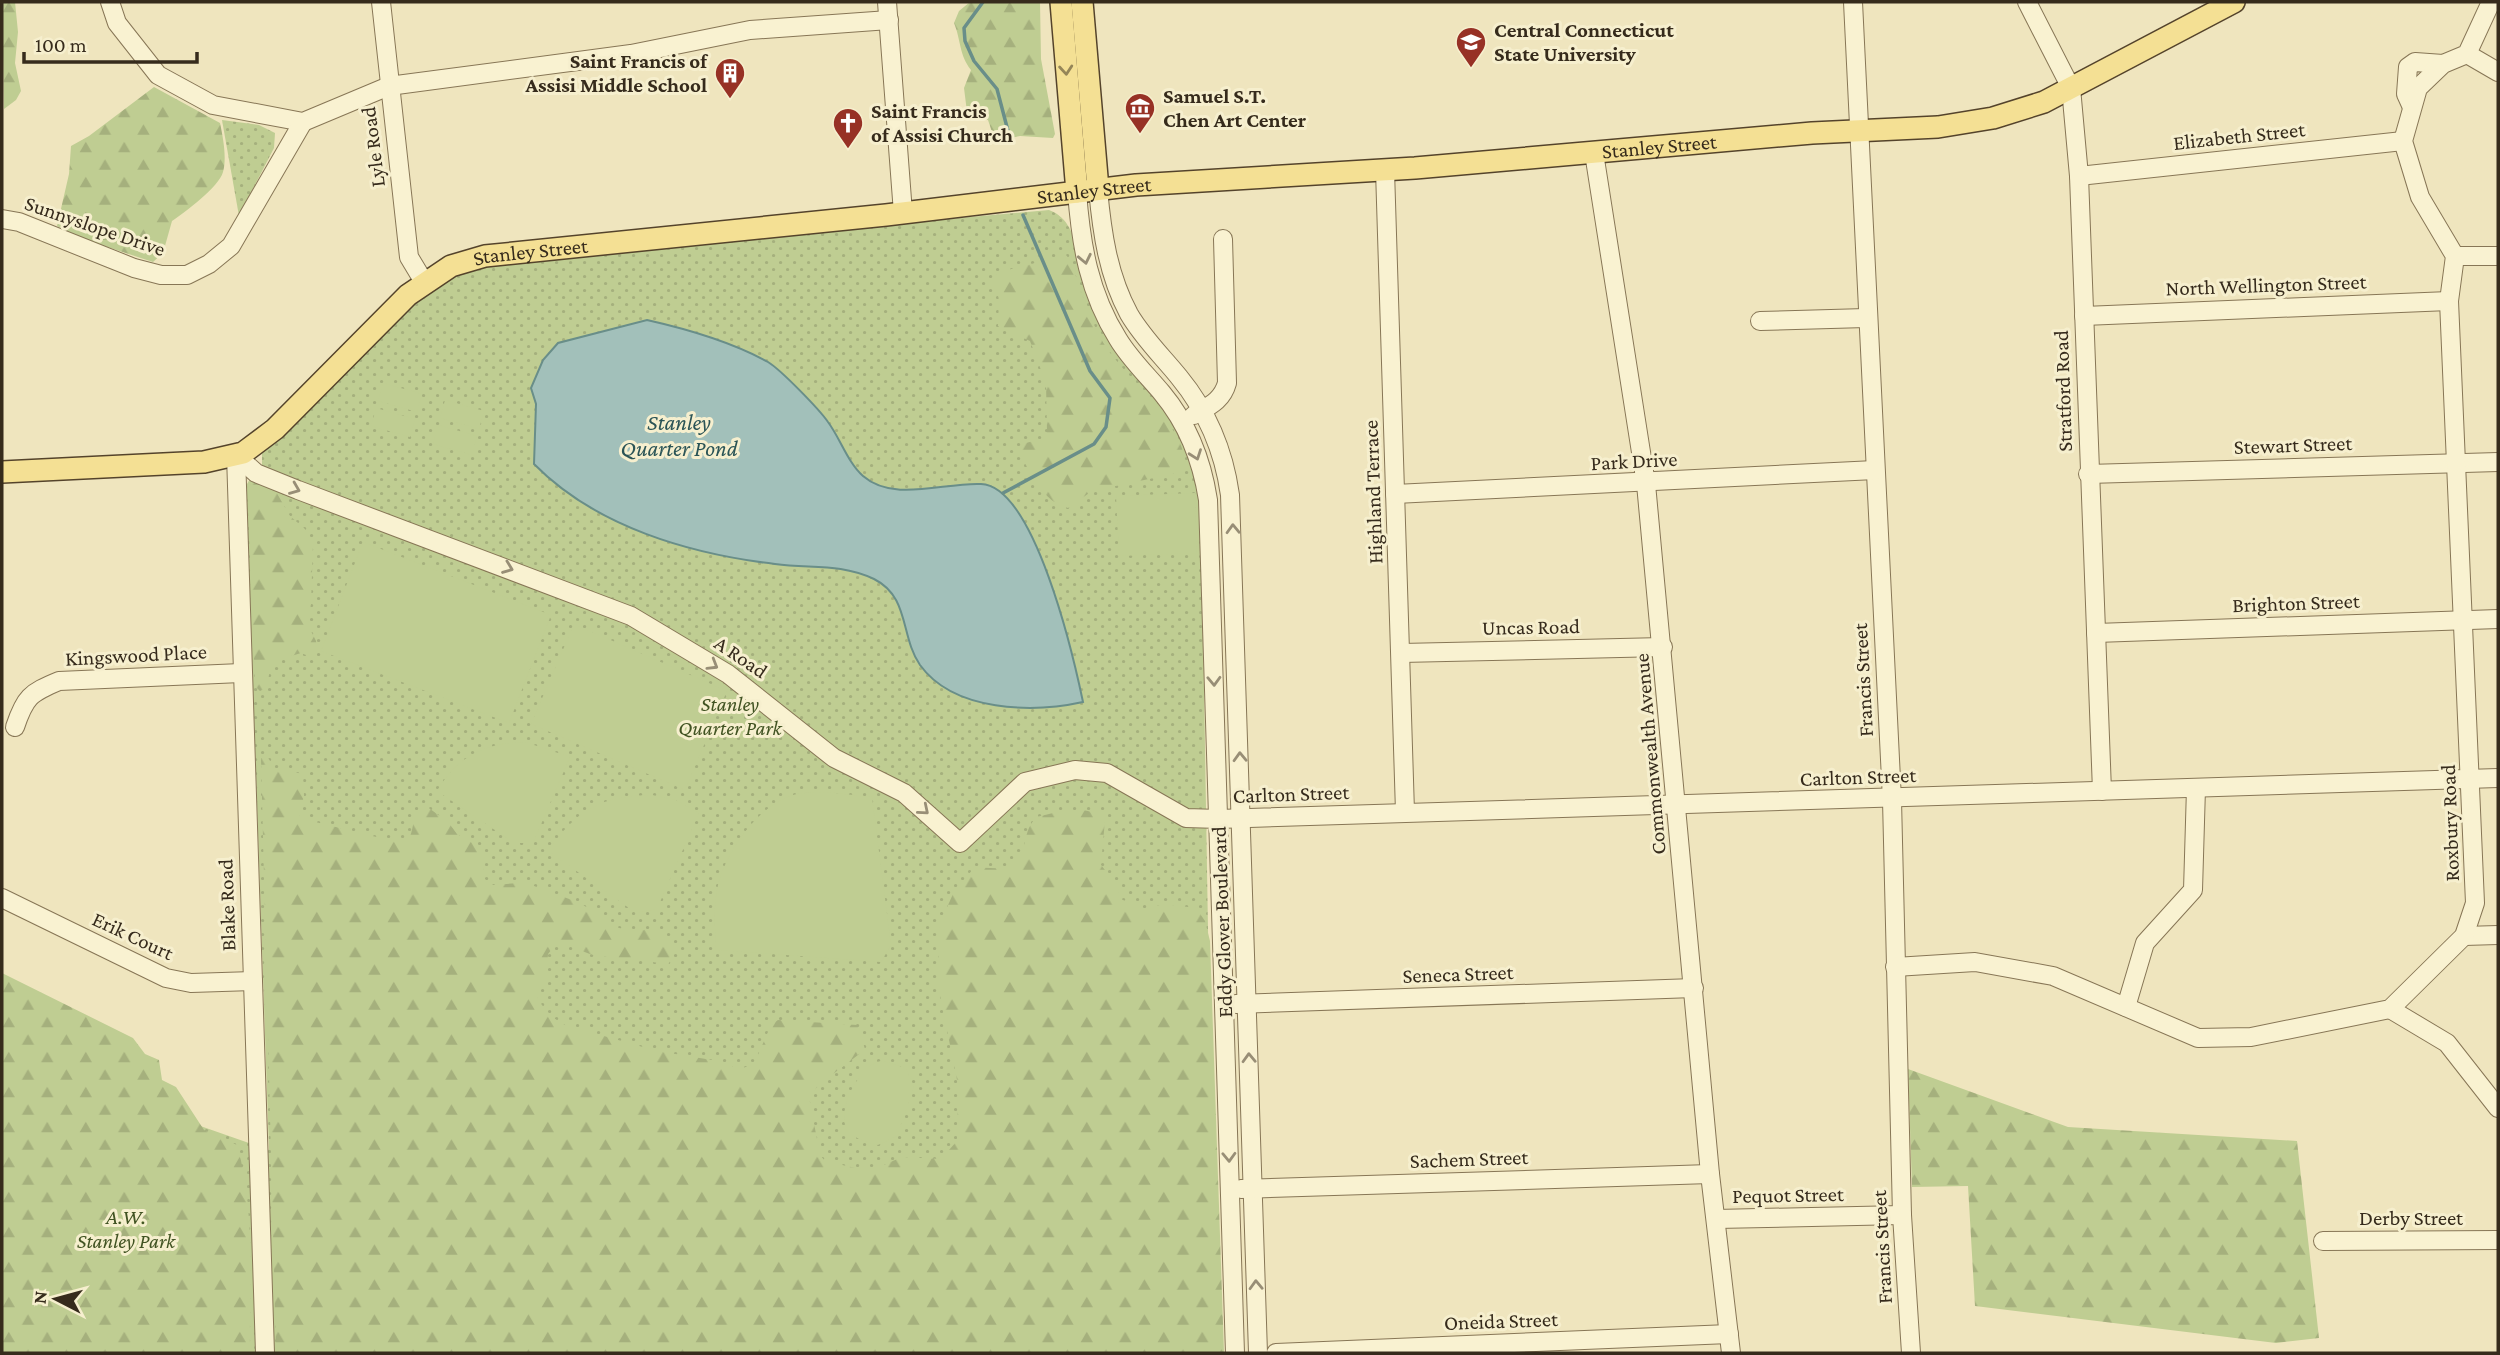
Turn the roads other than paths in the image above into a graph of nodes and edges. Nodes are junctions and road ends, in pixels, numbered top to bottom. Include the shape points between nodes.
1 (110, 2) edge
2 (381, 2) edge
3 (1060, 2) edge
4 (1082, 2) edge
5 (1853, 2) edge
6 (2027, 2) edge
7 (2234, 2) edge
8 (2491, 2) edge
9 (888, 11) edge
10 (2467, 54) junction
11 (2498, 72) edge
12 (389, 86) junction
13 (2071, 88) junction
14 (303, 122) junction
15 (1859, 131) junction
16 (2403, 141) junction
17 (1594, 153) junction
18 (1385, 170) junction
19 (2079, 176) junction
20 (1087, 191) junction
21 (903, 213) junction
22 (2, 219) edge
23 (1223, 239) dead end
24 (2455, 256) junction
25 (2498, 256) edge
26 (425, 282) junction
27 (2449, 301) junction
28 (2084, 316) junction
29 (1867, 318) junction
30 (1760, 321) dead end
31 (1202, 410) junction
32 (1182, 422) junction
33 (236, 455) junction
34 (2498, 462) edge
35 (2459, 463) junction
36 (1875, 470) junction
37 (2, 472) edge
38 (2088, 474) junction
39 (1646, 484) junction
40 (1395, 494) junction
41 (1235, 610) junction
42 (1212, 611) junction
43 (2498, 619) edge
44 (2466, 620) junction
45 (2096, 633) junction
46 (1662, 647) junction
47 (1401, 653) junction
48 (241, 673) junction
49 (15, 727) dead end
50 (2498, 778) edge
51 (2472, 779) junction
52 (2196, 788) junction
53 (2102, 791) junction
54 (1892, 800) junction
55 (1677, 804) junction
56 (1405, 812) junction
57 (1242, 818) junction
58 (1219, 819) junction
59 (2, 882) edge
60 (2, 897) edge
61 (2498, 935) edge
62 (2464, 936) junction
63 (1895, 967) junction
64 (253, 981) junction
65 (1694, 988) junction
66 (1248, 1004) junction
67 (1224, 1005) junction
68 (2126, 1007) junction
69 (2390, 1009) junction
70 (2496, 1101) edge
71 (1710, 1174) junction
72 (1230, 1189) junction
73 (1253, 1189) junction
74 (1902, 1215) junction
75 (1716, 1219) junction
76 (2498, 1240) edge
77 (2323, 1241) dead end
78 (1729, 1334) junction
79 (265, 1353) edge
80 (1235, 1353) edge
81 (1258, 1353) edge
82 (1276, 1353) edge
83 (1731, 1353) edge
84 (1911, 1353) edge

1 - 14 street via 117,23 158,75 213,105
2 - 12 street, Lyle Road
3 -> 20 main road
4 - 20 main road
5 - 15 street, Francis Street
6 - 13 street, Stratford Road
7 - 13 main road, Stanley Street
8 - 10 street
9 - 12 street via 750,30 631,54
9 - 21 street
10 - 11 street
10 - 16 street via 2443,64 2418,88
12 - 14 street
12 - 26 street, Lyle Road via 409,257
13 - 15 main road, Stanley Street via 1993,118 1949,126
13 - 19 street, Stratford Road
14 - 22 street, Sunnyslope Drive via 231,246 187,275 134,268
15 - 17 main road, Stanley Street
15 - 29 street, Francis Street
16 - 19 street, Elizabeth Street
16 - 24 street via 2420,197
17 - 18 main road, Stanley Street
17 - 39 street, Commonwealth Avenue
18 - 20 main road, Stanley Street
18 - 40 street, Highland Terrace
19 - 28 street, Stratford Road
20 - 21 main road, Stanley Street
20 - 31 street, Eddy Glover Boulevard via 1125,307
20 -> 32 street, Eddy Glover Boulevard via 1084,256 1099,304 1120,342
21 - 26 main road, Stanley Street via 510,252 457,263
23 - 31 street via 1227,383 1224,394
24 - 25 street
24 - 27 street, Roxbury Road
26 - 33 main road, Stanley Street via 382,319 268,436
27 - 28 street, North Wellington Street
27 - 35 street, Roxbury Road
28 - 38 street, Stratford Road
29 - 30 street
29 - 36 street, Francis Street
31 - 32 street
41 -> 31 street, Eddy Glover Boulevard via 1230,489 1220,450
32 -> 42 street, Eddy Glover Boulevard via 1206,491
33 - 37 main road, Stanley Street via 204,462
33 - 48 street, Blake Road
33 -> 58 street, A Road via 256,473 631,616 728,674 834,758 904,793 960,843 1025,782 1075,770 1107,773 1186,818
34 - 35 street, Stewart Street
35 - 38 street, Stewart Street
35 - 44 street, Roxbury Road
36 - 39 street, Park Drive
36 - 54 street, Francis Street
38 - 45 street, Stratford Road
39 - 40 street, Park Drive
39 - 46 street, Commonwealth Avenue
40 - 47 street, Highland Terrace
41 - 42 street
57 -> 41 street, Eddy Glover Boulevard
42 -> 58 street, Eddy Glover Boulevard
43 - 44 street, Brighton Street
44 - 45 street, Brighton Street
44 - 51 street, Roxbury Road
45 - 53 street, Stratford Road
46 - 47 street, Uncas Road
46 - 55 street, Commonwealth Avenue
47 - 56 street, Highland Terrace
48 - 49 street, Kingswood Place via 59,681 23,701
48 - 64 street, Blake Road
50 - 51 street, Carlton Street
51 - 52 street, Carlton Street
51 - 62 street, Roxbury Road via 2475,902
52 - 53 street, Carlton Street
52 - 68 street via 2193,890 2145,943
53 - 54 street, Carlton Street
54 - 55 street, Carlton Street
54 - 63 street, Francis Street
55 - 56 street, Carlton Street
55 - 65 street, Commonwealth Avenue
56 - 57 street, Carlton Street
57 - 58 street, Carlton Street
57 - 66 street, Eddy Glover Boulevard
58 - 67 street, Eddy Glover Boulevard
59 - 60 street, Erik Court
60 - 64 street, Erik Court via 166,978 191,983
61 - 62 street
62 - 69 street, Roxbury Road
63 - 68 street via 1975,962 2053,976
63 - 74 street, Francis Street
64 - 79 street, Blake Road
65 - 66 street, Seneca Street
65 - 71 street, Commonwealth Avenue
66 - 67 street, Seneca Street
73 -> 66 street, Eddy Glover Boulevard
67 -> 72 street, Eddy Glover Boulevard
68 - 69 street via 2198,1038 2251,1037
69 - 70 street via 2447,1043
71 - 73 street, Sachem Street
71 - 75 street, Commonwealth Avenue
72 - 73 street, Sachem Street
72 - 80 street, Eddy Glover Boulevard
81 -> 73 street, Eddy Glover Boulevard
74 - 75 street, Pequot Street
74 - 84 street, Francis Street
75 - 78 street, Commonwealth Avenue
76 - 77 street, Derby Street
78 - 82 street, Oneida Street
78 - 83 street, Commonwealth Avenue

